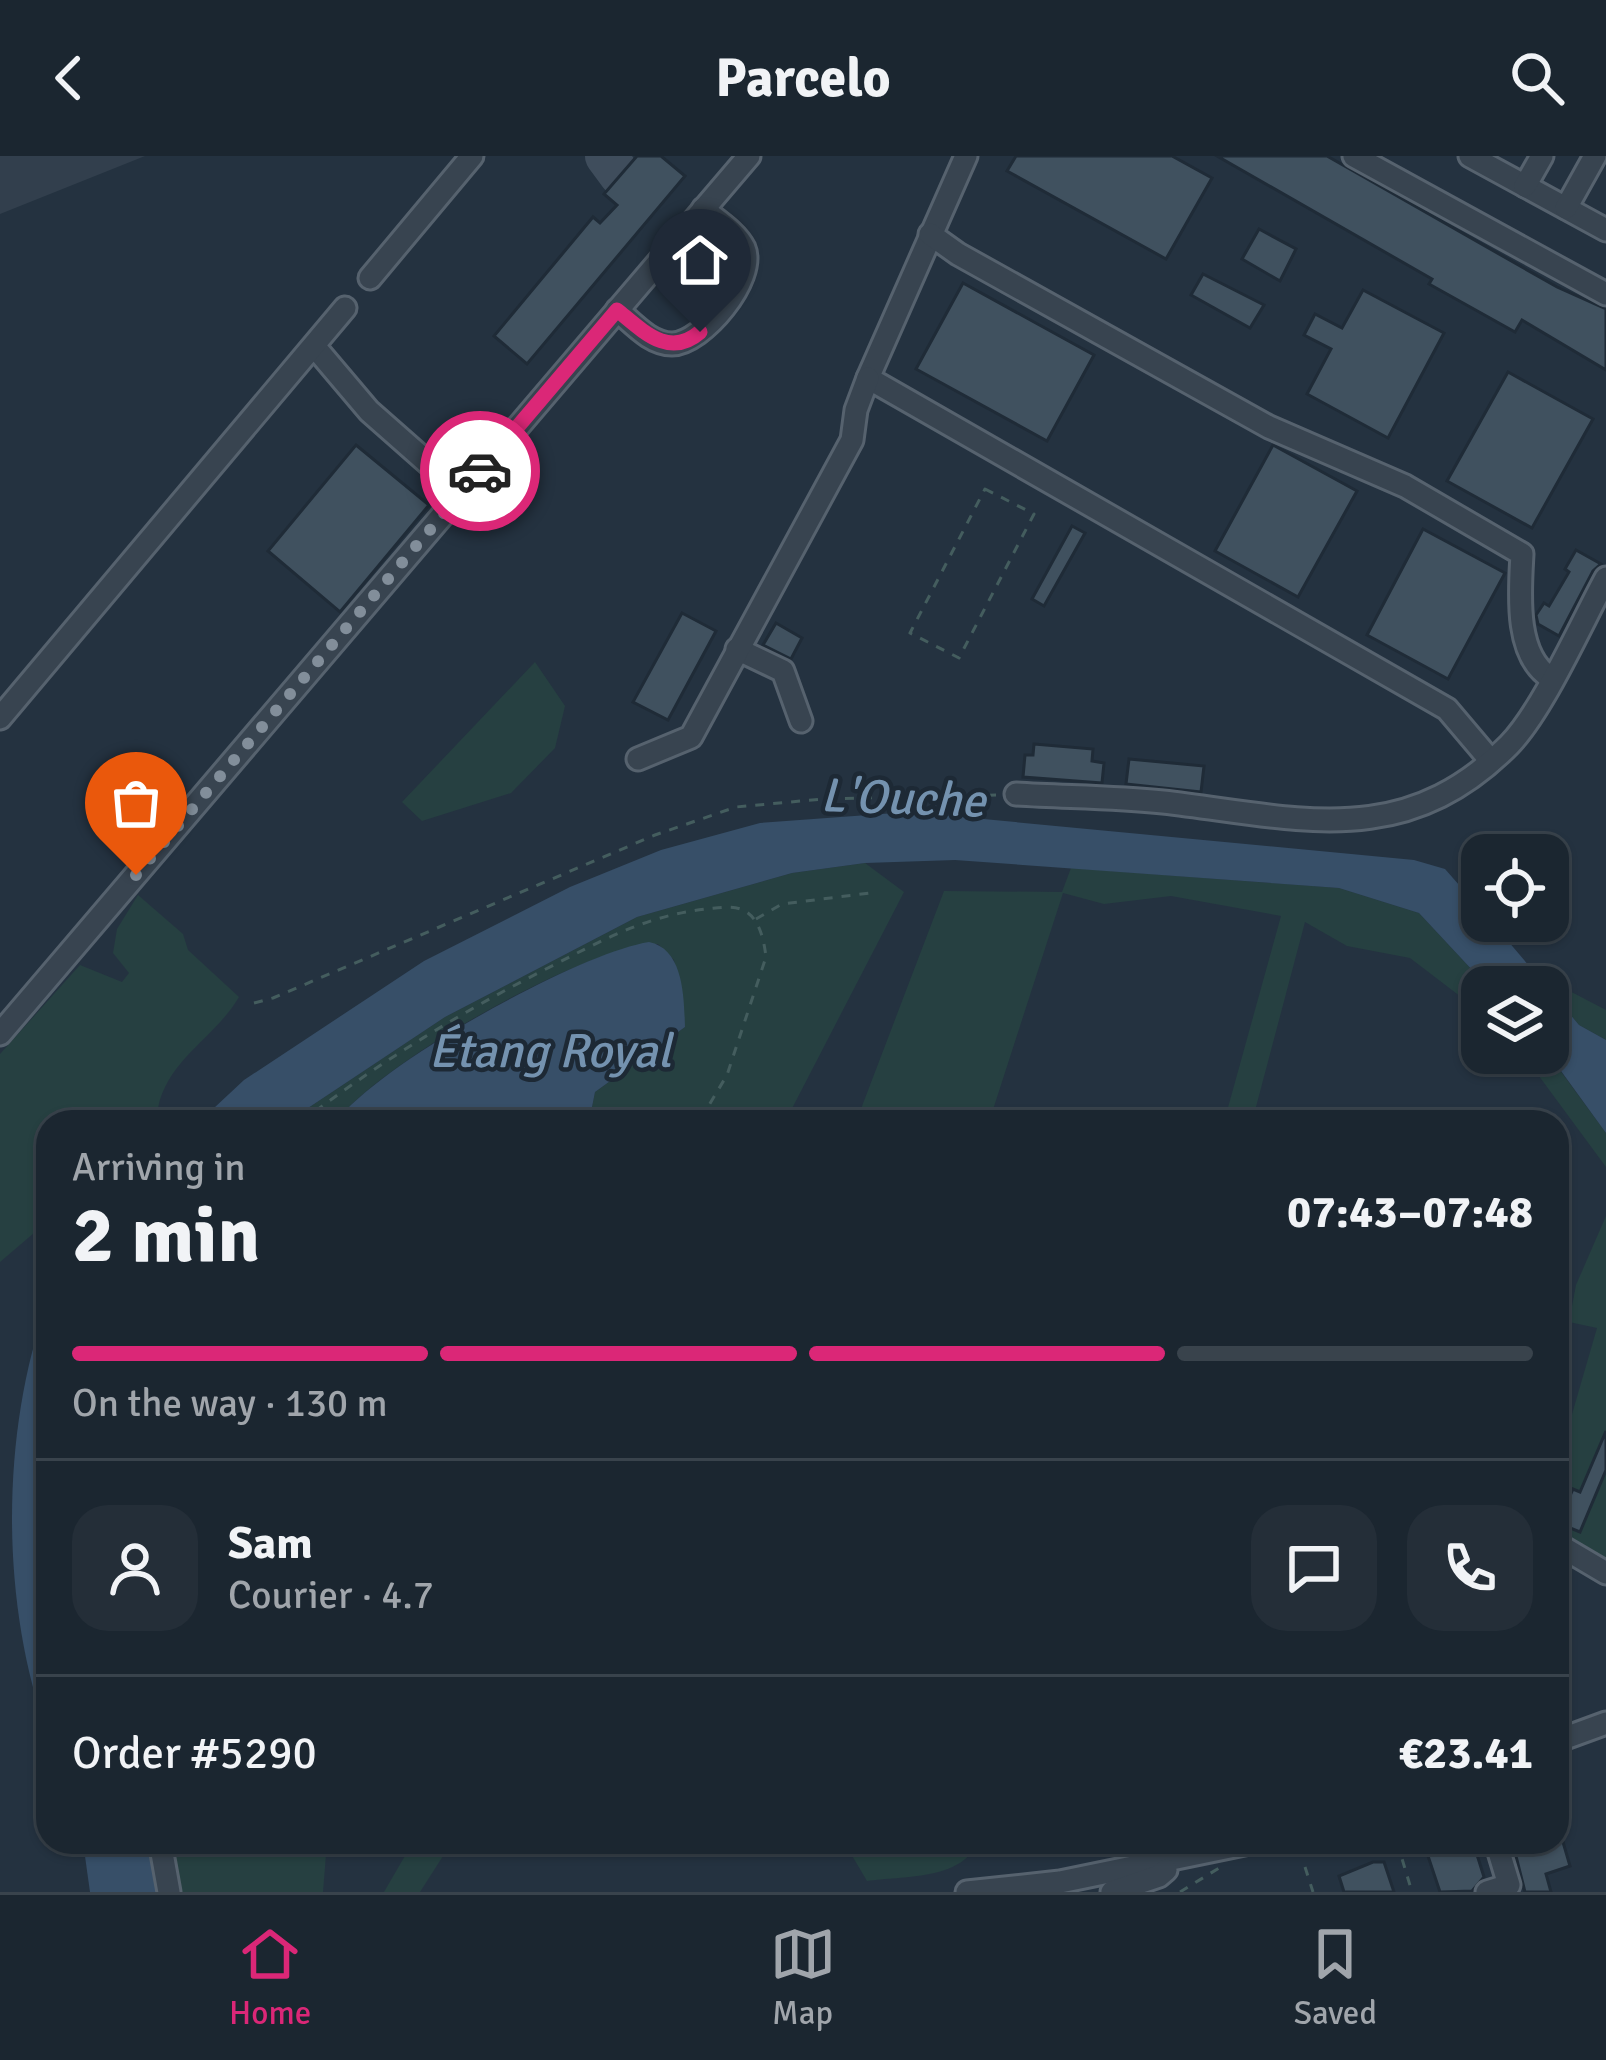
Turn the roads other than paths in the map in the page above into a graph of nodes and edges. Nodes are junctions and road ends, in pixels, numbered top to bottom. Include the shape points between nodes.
1 (472, 156) edge
2 (748, 156) edge
3 (966, 156) edge
4 (1354, 156) edge
5 (1470, 156) edge
6 (1542, 156) edge
7 (1595, 156) edge
8 (1525, 186) junction
9 (1566, 208) junction
10 (703, 209) junction
11 (1606, 230) edge
12 (930, 234) junction
13 (370, 278) dead end
14 (1606, 294) edge
15 (345, 308) dead end
16 (617, 310) junction
17 (314, 346) junction
18 (868, 378) junction
19 (462, 493) junction
20 (1606, 578) edge
21 (737, 649) junction
22 (1551, 678) junction
23 (0, 718) edge
24 (801, 722) dead end
25 (638, 759) dead end
26 (1491, 760) junction
27 (1016, 794) road end
28 (0, 1034) edge
29 (1569, 1551) edge
30 (1606, 1573) edge
31 (1606, 1723) edge
32 (1569, 1737) edge
33 (162, 1854) edge
34 (1201, 1854) edge
35 (1498, 1854) edge
36 (1175, 1860) junction
37 (1060, 1887) edge
38 (1033, 1889) edge
39 (1503, 1890) edge
40 (170, 1892) edge
41 (967, 1892) edge
42 (1112, 1892) edge

1 - 13 street
2 - 10 street
3 - 12 street
4 - 14 street
5 - 8 street
6 - 8 street
7 - 9 street
8 - 9 street
9 - 11 street
10 - 16 street
10 - 16 street via 746,251 741,284 695,337 677,344 656,340
12 - 18 street
12 - 22 street via 1269,427 1406,486 1522,554 1529,648
15 - 17 street
16 - 19 street
17 - 19 street via 369,411
17 - 23 street
18 - 21 street via 852,440
18 - 26 street via 1447,709
19 - 28 street
20 - 22 street
21 - 24 street via 783,671
21 - 25 street via 691,737
22 - 26 street via 1512,742
26 - 27 street via 1417,808 1370,819 1298,822 1160,802
29 - 30 street
31 - 32 street
33 - 40 street
34 - 36 street
35 - 39 street
36 - 37 street
36 - 42 street via 1160,1876
37 - 38 street
38 - 41 street

